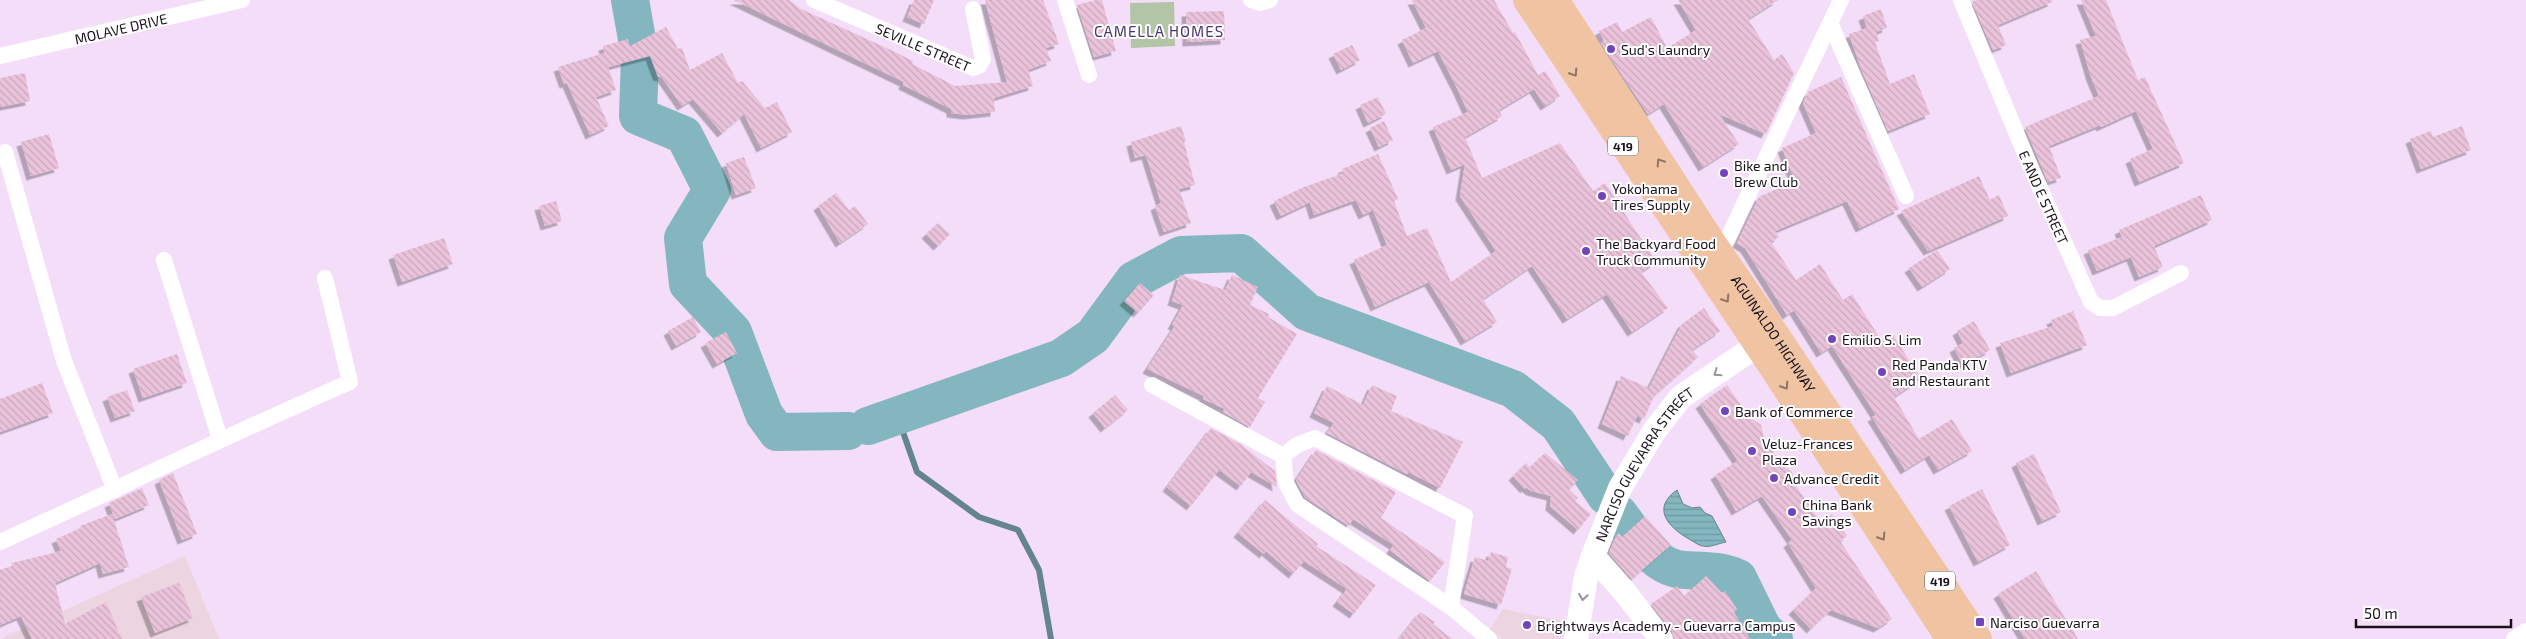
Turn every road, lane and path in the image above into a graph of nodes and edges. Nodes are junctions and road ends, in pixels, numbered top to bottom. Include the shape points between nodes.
1 (242, 0) edge
2 (814, 0) edge
3 (1065, 0) edge
4 (1251, 0) edge
5 (1270, 0) edge
6 (1526, 0) edge
7 (1555, 0) edge
8 (1841, 0) edge
9 (1961, 0) edge
10 (973, 9) dead end
11 (1830, 25) junction
12 (0, 56) edge
13 (1089, 75) dead end
14 (5, 152) dead end
15 (1906, 196) dead end
16 (1707, 253) junction
17 (164, 260) dead end
18 (2181, 273) dead end
19 (325, 278) dead end
20 (1766, 340) junction
21 (1152, 385) dead end
22 (220, 438) junction
23 (1284, 456) junction
24 (114, 490) junction
25 (0, 542) edge
26 (1593, 556) junction
27 (1451, 607) junction
28 (2526, 631) edge
29 (1490, 639) edge
30 (1576, 639) edge
31 (1661, 639) edge
32 (1950, 639) edge
33 (1978, 639) edge
34 (2514, 639) edge

1 - 12 street, MOLAVE DRIVE
2 - 10 street, SEVILLE STREET via 973,68 979,66 983,59
3 - 13 street
4 - 5 street via 1260,4
6 -> 16 highway, AGUINALDO HIGHWAY / 419
16 -> 7 highway, AGUINALDO HIGHWAY / 419
8 - 11 street
9 - 18 street, E AND E STREET via 2028,161 2092,302 2100,308 2113,308
11 - 15 street
11 - 16 street via 1726,240
14 - 24 street via 64,361
16 - 20 highway, AGUINALDO HIGHWAY / 419
17 - 22 street
19 - 22 street via 350,382
20 -> 26 street, NARCISO GUEVARRA STREET via 1682,397 1665,416 1620,488
20 -> 32 highway, AGUINALDO HIGHWAY / 419
20 - 33 highway, AGUINALDO HIGHWAY / 419
21 - 23 street
22 - 24 street
23 - 27 street via 1286,483 1297,504
23 - 27 street via 1315,438 1465,516
24 - 25 street
26 -> 30 street, NARCISO GUEVARRA STREET via 1586,577
26 - 31 street
27 - 29 street
28 - 34 street

